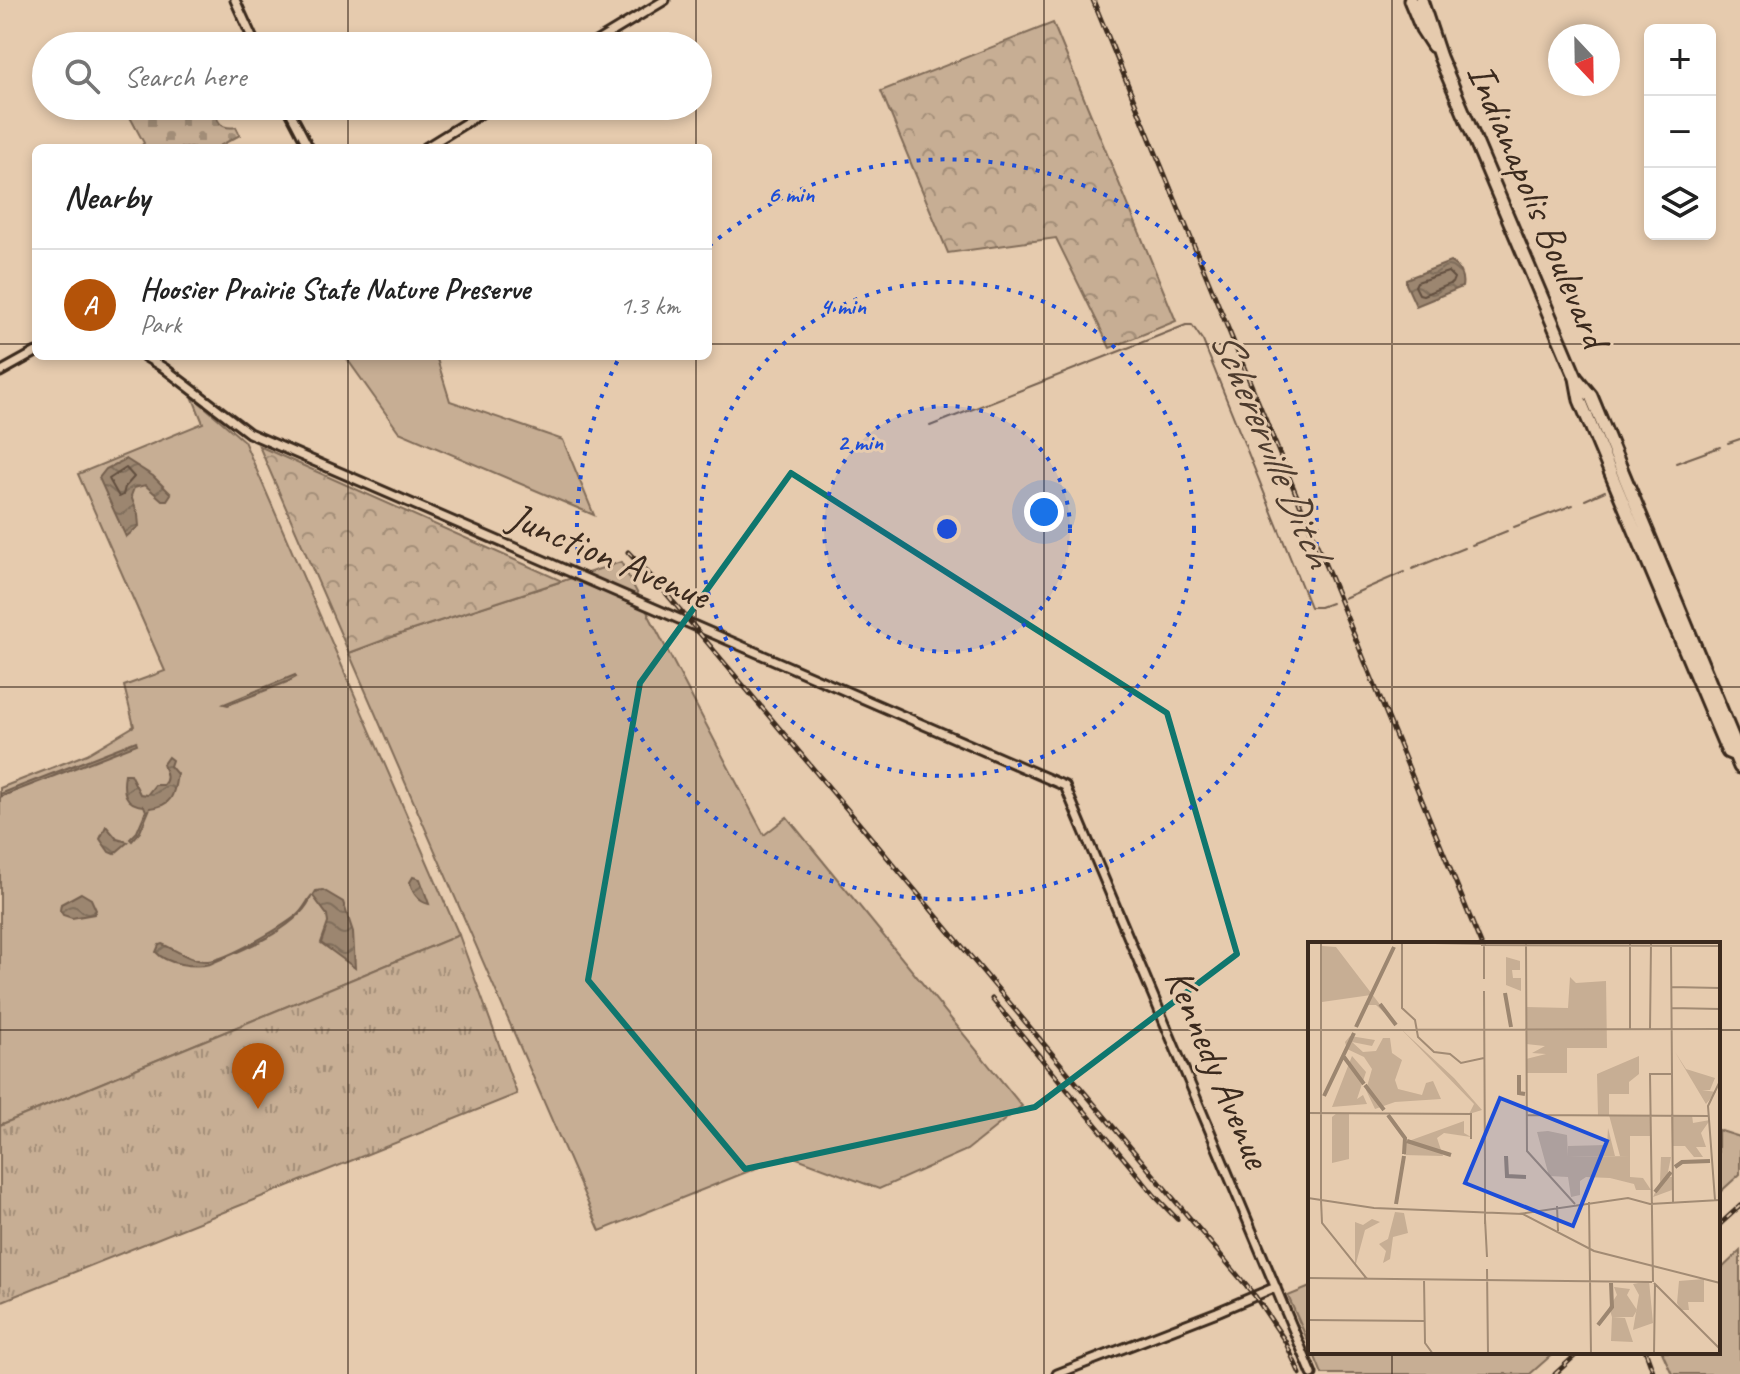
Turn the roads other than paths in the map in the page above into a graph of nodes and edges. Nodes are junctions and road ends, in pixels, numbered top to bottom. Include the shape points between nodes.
1 (235, 0) edge
2 (665, 0) edge
3 (1410, 0) edge
4 (1421, 0) edge
5 (250, 32) edge
6 (612, 32) edge
7 (1440, 57) junction
8 (294, 120) edge
9 (470, 120) edge
10 (307, 144) edge
11 (431, 144) edge
12 (32, 354) edge
13 (149, 360) edge
14 (0, 372) edge
15 (1740, 767) edge
16 (1065, 786) joint
17 (1276, 1287) junction
18 (1057, 1374) edge
19 (1312, 1374) edge

1 - 5 street
2 - 6 street
3 - 7 highway, Indianapolis Boulevard
4 - 7 highway, Indianapolis Boulevard
7 - 15 highway, Indianapolis Boulevard via 1728,752
8 - 10 street
9 - 11 street
12 - 14 street
13 - 16 street, Junction Avenue via 249,433
16 - 17 street, Kennedy Avenue
17 - 18 street
17 - 19 street, Kennedy Avenue

